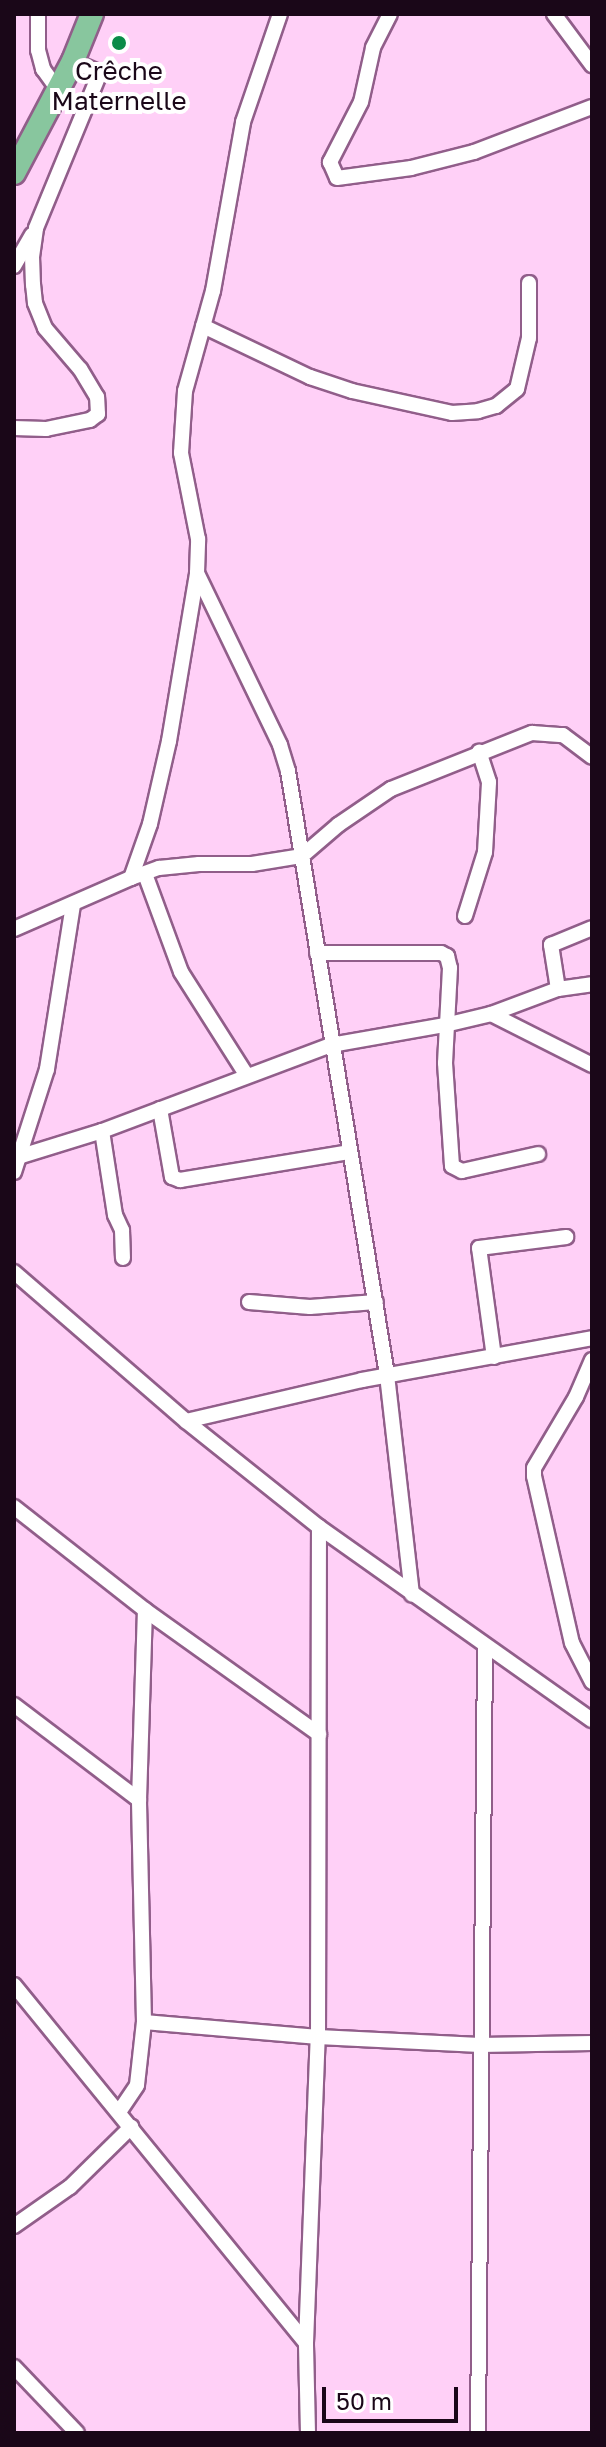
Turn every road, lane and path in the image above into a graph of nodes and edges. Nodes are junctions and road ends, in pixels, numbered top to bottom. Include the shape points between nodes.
1 (38, 14) edge
2 (92, 14) edge
3 (280, 14) edge
4 (390, 14) edge
5 (554, 14) edge
6 (73, 61) junction
7 (592, 65) edge
8 (58, 90) junction
9 (592, 107) edge
10 (14, 173) edge
11 (36, 228) junction
12 (14, 266) edge
13 (529, 283) dead end
14 (203, 326) junction
15 (14, 428) edge
16 (197, 573) junction
17 (479, 752) junction
18 (592, 757) edge
19 (302, 856) junction
20 (138, 876) junction
21 (73, 904) junction
22 (465, 916) dead end
23 (592, 928) edge
24 (14, 929) edge
25 (317, 953) junction
26 (592, 984) edge
27 (558, 989) junction
28 (491, 1014) junction
29 (445, 1025) junction
30 (331, 1045) junction
31 (592, 1065) edge
32 (247, 1076) junction
33 (160, 1109) junction
34 (102, 1131) junction
35 (349, 1152) junction
36 (538, 1154) dead end
37 (18, 1157) junction
38 (14, 1172) edge
39 (566, 1237) dead end
40 (123, 1258) dead end
41 (14, 1272) edge
42 (249, 1302) dead end
43 (376, 1302) junction
44 (592, 1338) edge
45 (494, 1357) junction
46 (592, 1360) edge
47 (387, 1375) junction
48 (186, 1421) junction
49 (14, 1507) edge
50 (319, 1527) junction
51 (412, 1595) junction
52 (145, 1610) junction
53 (485, 1646) junction
54 (592, 1682) edge
55 (14, 1705) edge
56 (591, 1716) edge
57 (319, 1734) junction
58 (139, 1800) junction
59 (14, 1985) edge
60 (144, 2022) junction
61 (318, 2037) junction
62 (592, 2043) edge
63 (480, 2045) junction
64 (119, 2112) junction
65 (131, 2127) junction
66 (14, 2226) edge
67 (306, 2343) junction
68 (14, 2367) edge
69 (77, 2433) edge
70 (308, 2433) edge
71 (478, 2433) edge

1 - 8 street via 43,69
2 - 6 main road
3 - 14 street via 243,122
4 - 9 street via 373,48 361,102 330,162 337,178 474,152
5 - 7 street
6 - 8 main road
6 - 11 street via 100,73
8 - 10 main road
11 - 12 street
11 - 15 street via 35,303 45,328 97,397 98,414 46,429
13 - 14 street via 529,338 517,389 496,406 478,411 452,413 352,391
14 - 16 street via 185,391 181,453 198,539
16 - 19 street via 280,745
16 - 20 street via 169,741
17 - 18 street via 532,733 549,733 563,735
17 - 19 street via 391,789
17 - 22 street via 489,782 485,852
19 - 20 street via 252,864 199,864
19 - 25 street
20 - 21 street
20 - 32 street via 181,972
21 - 24 street
21 - 37 street via 47,1069
23 - 27 street via 551,945
25 - 29 street via 447,956
25 - 30 street
26 - 27 street
27 - 28 street
28 - 29 street
28 - 31 street
29 - 30 street
29 - 36 street via 452,1166 462,1171
30 - 32 street
30 - 35 street
32 - 33 street
33 - 34 street
33 - 35 street via 172,1177 180,1180
34 - 37 street
34 - 40 street
35 - 43 street
37 - 38 street
39 - 45 street via 479,1248
41 - 48 street
42 - 43 street via 310,1307
43 - 47 street
44 - 45 street
45 - 47 street
46 - 54 street via 534,1468 572,1643
47 - 48 street
47 - 51 street
48 - 50 street
49 - 52 street
50 - 51 street
50 - 57 street
51 - 53 street
52 - 57 street
52 - 58 street
53 - 56 street
53 - 63 street
55 - 58 street
57 - 61 street
58 - 60 street
59 - 64 street
60 - 61 street
60 - 64 street via 137,2085
61 - 63 street
61 - 67 street
62 - 63 street
63 - 71 street
64 - 65 street
65 - 66 street via 70,2187
65 - 67 street
67 - 70 street
68 - 69 street

